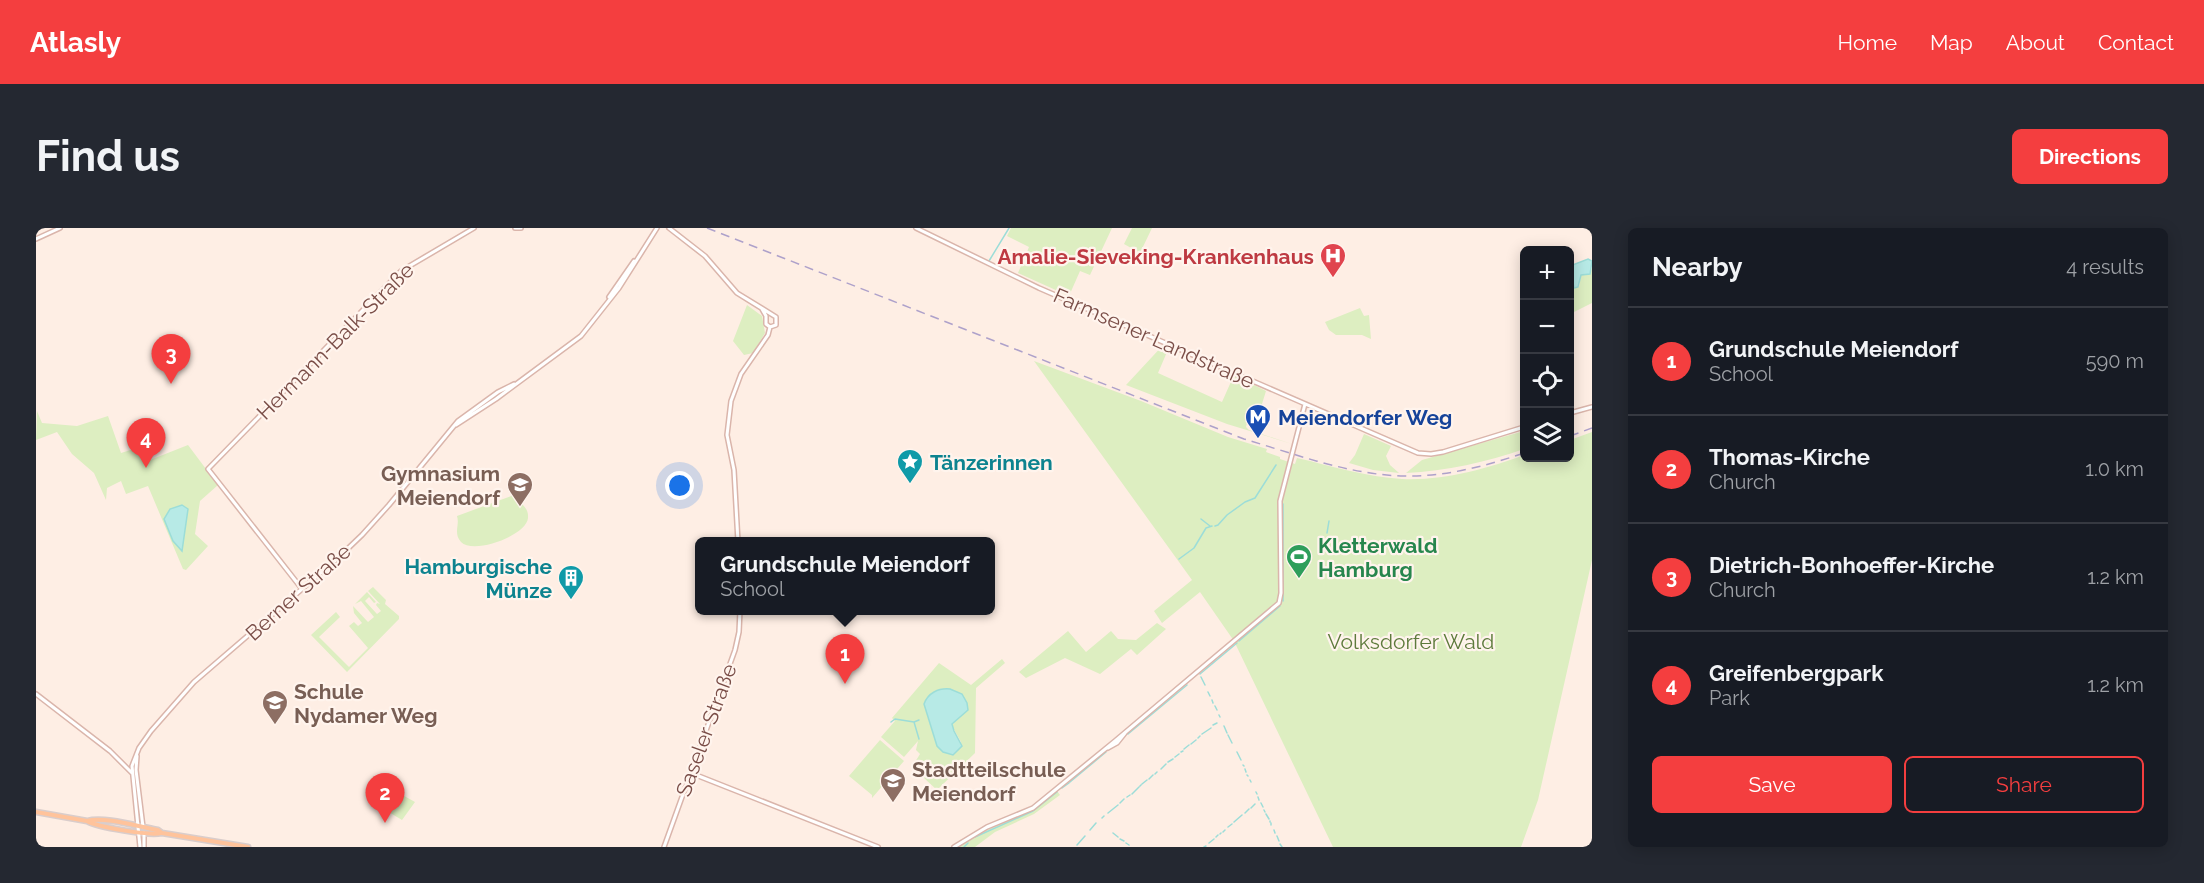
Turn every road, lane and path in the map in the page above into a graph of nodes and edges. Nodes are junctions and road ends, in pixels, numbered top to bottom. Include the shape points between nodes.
1 (60, 228) edge
2 (474, 228) edge
3 (515, 228) edge
4 (521, 228) edge
5 (657, 228) edge
6 (669, 228) edge
7 (916, 228) edge
8 (36, 239) edge
9 (769, 317) junction
10 (771, 327) junction
11 (1305, 404) junction
12 (1592, 407) edge
13 (1574, 412) edge
14 (1520, 428) edge
15 (738, 537) edge
16 (302, 589) junction
17 (740, 615) edge
18 (36, 694) edge
19 (120, 760) junction
20 (125, 765) junction
21 (134, 765) junction
22 (691, 772) junction
23 (132, 774) junction
24 (36, 812) edge
25 (141, 830) junction
26 (142, 847) edge
27 (248, 847) edge
28 (664, 847) edge
29 (878, 847) edge
30 (954, 847) edge

1 - 8 street
2 - 16 street, Hermann-Balk-Straße via 401,271 208,469
3 - 4 street
5 - 16 street, Berner Straße via 577,340 455,425 381,514
6 - 9 street via 701,252 735,291
7 - 11 street, Farmsener Landstraße
9 - 10 street via 766,324
9 - 10 street via 776,317 777,322
10 - 15 street via 741,374 731,401 727,433 734,470
11 - 14 street, Farmsener Landstraße via 1423,454 1443,452
11 - 30 street via 1280,501 1279,603 1117,743 1103,750 1033,808 987,827
12 - 13 street
16 - 21 street, Berner Straße via 186,690 144,741
17 - 22 street, Saseler Straße via 738,639
18 - 19 street
19 - 20 street
19 - 21 street
20 - 21 street
20 - 23 street
21 - 23 street, Berner Straße
21 - 25 street, Berner Straße
22 - 28 street, Saseler Straße
22 - 29 street
23 - 25 street, Berner Straße
24 - 25 main road
25 - 26 street
25 - 27 main road

